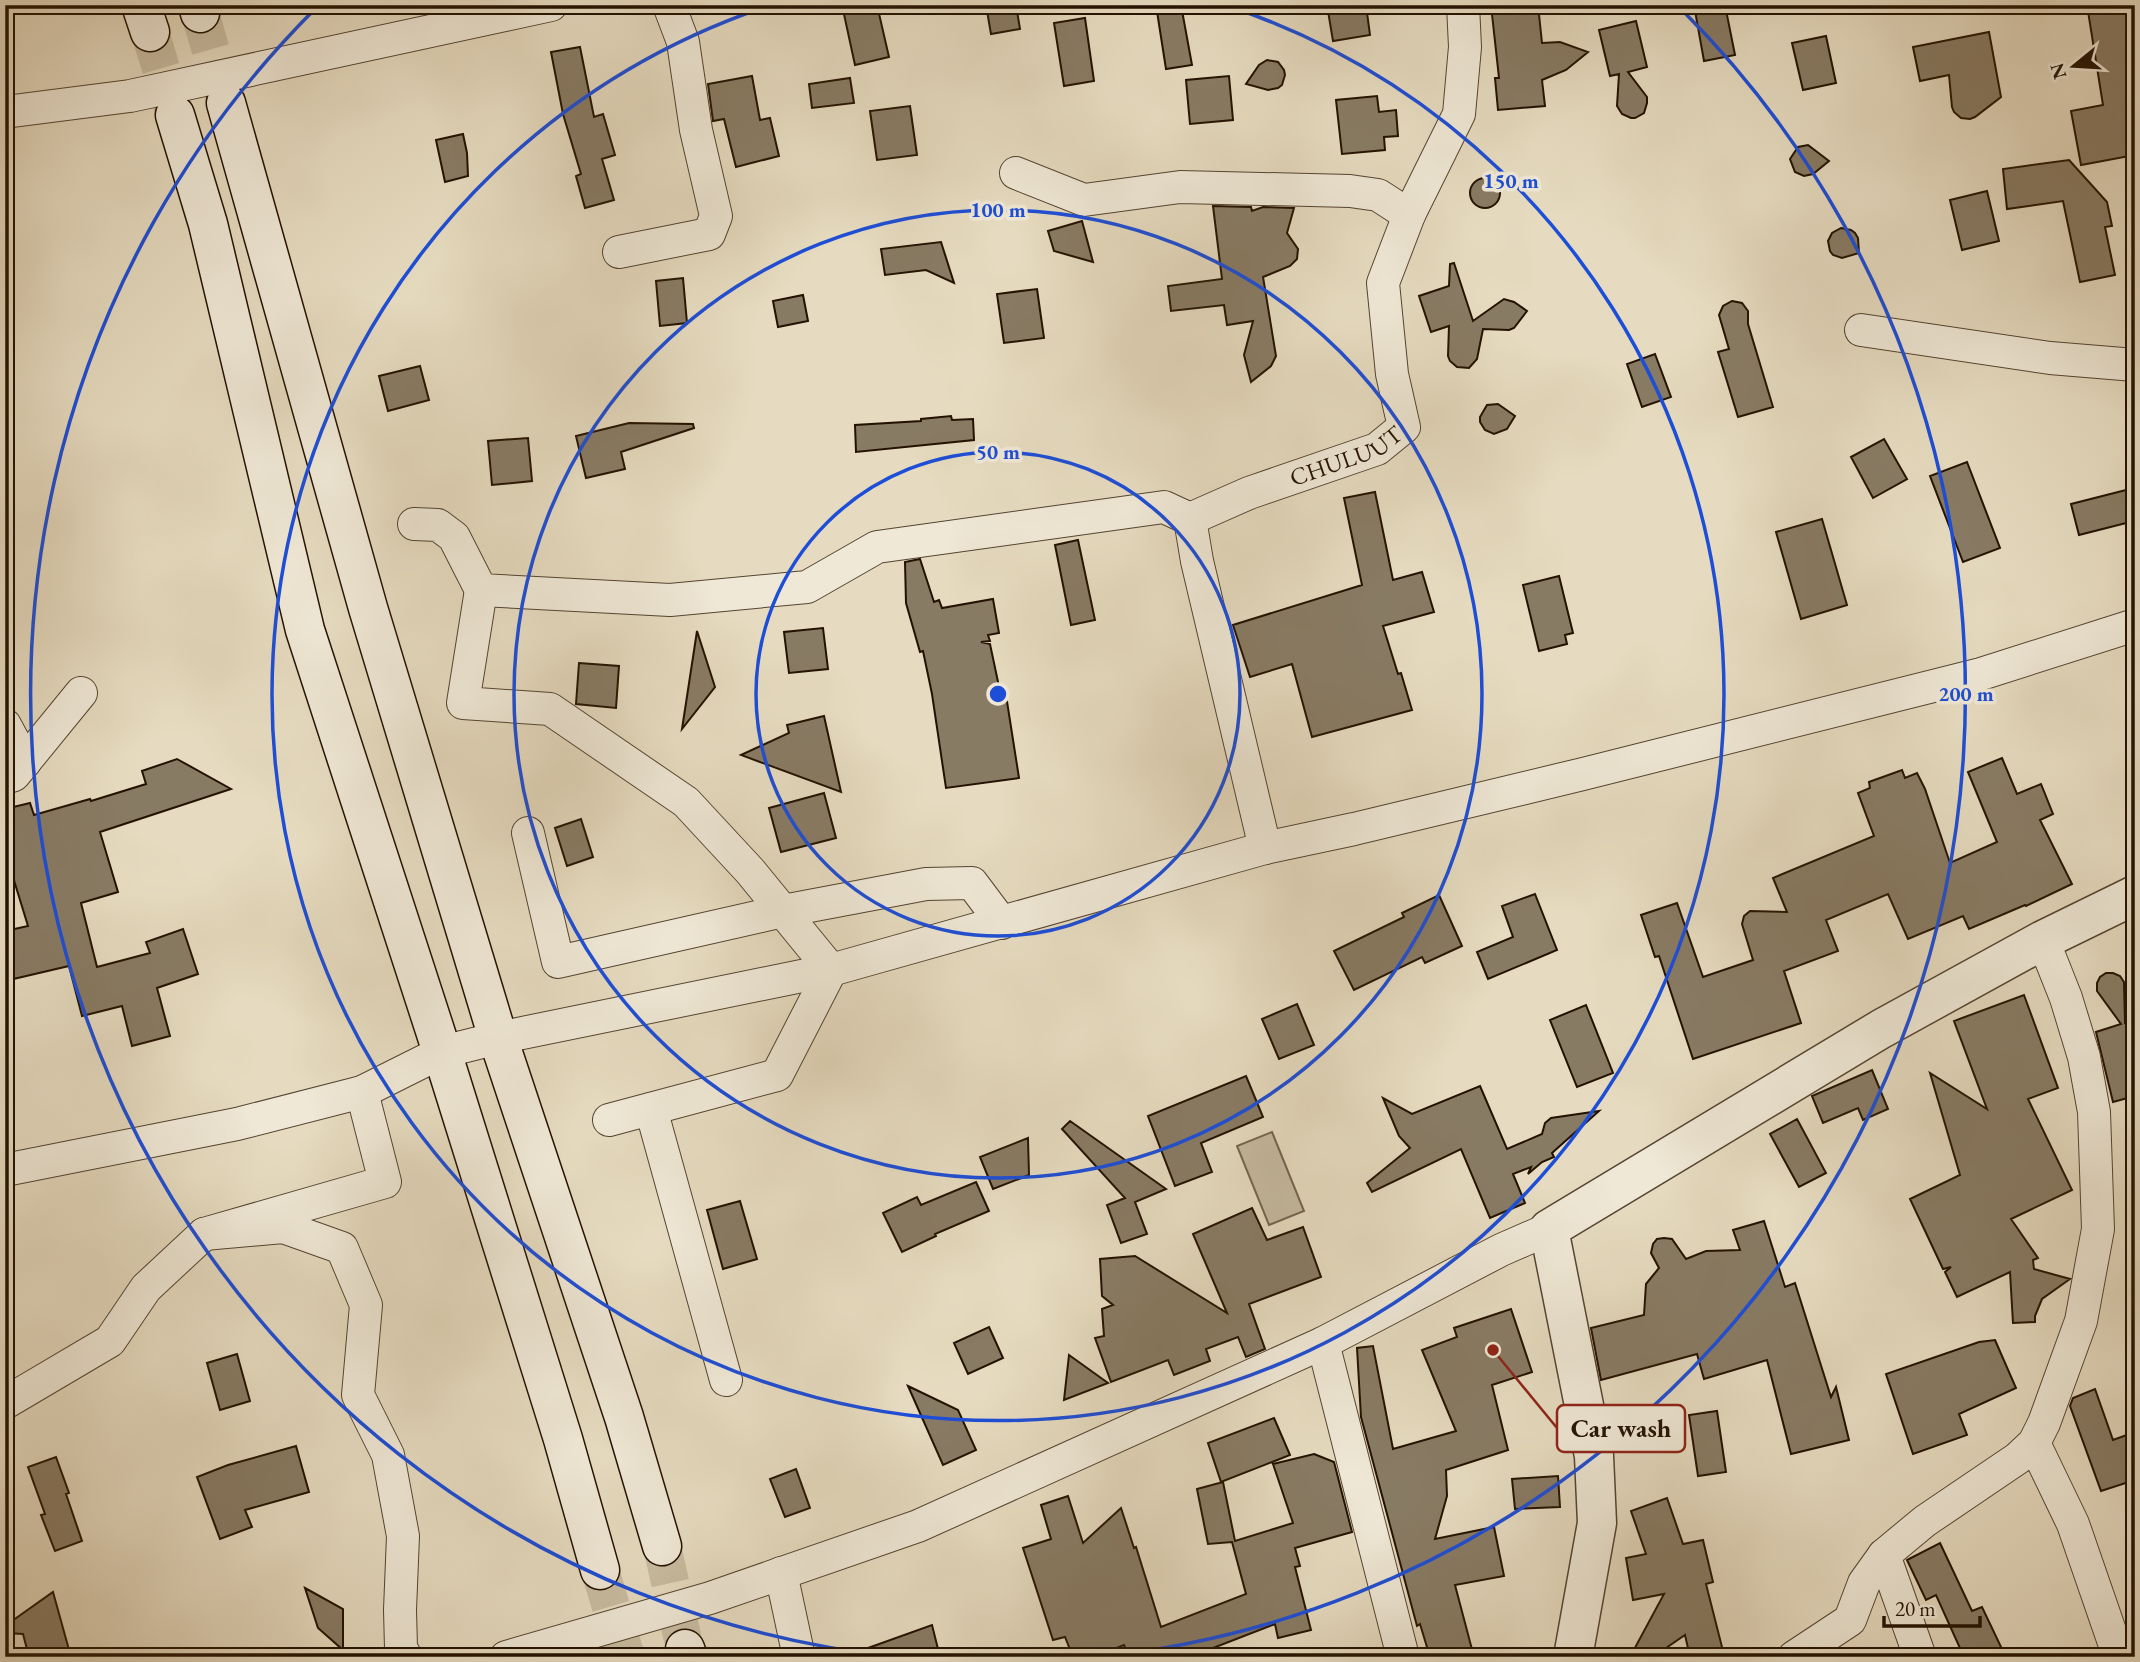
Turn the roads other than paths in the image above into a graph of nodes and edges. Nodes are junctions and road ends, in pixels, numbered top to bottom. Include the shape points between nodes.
1 (551, 5) edge
2 (669, 5) edge
3 (1463, 5) edge
4 (226, 103) tunnel mouth
5 (5, 112) edge
6 (175, 116) tunnel mouth
7 (1016, 173) dead end
8 (1409, 215) junction
9 (619, 252) dead end
10 (1861, 330) dead end
11 (2135, 365) edge
12 (1190, 519) junction
13 (414, 524) dead end
14 (481, 590) junction
15 (2135, 625) edge
16 (81, 693) dead end
17 (5, 725) edge
18 (15, 770) edge
19 (528, 833) dead end
20 (1265, 848) junction
21 (2133, 901) edge
22 (783, 911) junction
23 (1002, 923) junction
24 (2043, 940) junction
25 (831, 970) junction
26 (498, 1038) junction
27 (442, 1052) junction
28 (362, 1092) junction
29 (651, 1109) junction
30 (609, 1120) dead end
31 (5, 1170) edge
32 (1549, 1229) junction
33 (204, 1234) junction
34 (1324, 1343) junction
35 (726, 1380) dead end
36 (5, 1403) edge
37 (2034, 1443) junction
38 (662, 1546) tunnel mouth
39 (1884, 1555) junction
40 (600, 1570) tunnel mouth
41 (781, 1573) junction
42 (406, 1657) edge
43 (506, 1657) edge
44 (799, 1657) edge
45 (1403, 1657) edge
46 (1573, 1657) edge
47 (1794, 1657) edge
48 (1920, 1657) edge
49 (2119, 1657) edge

1 - 5 street via 130,96
2 - 9 street via 683,42 696,130 716,216 709,234
3 - 8 street, CHULUUT via 1465,47 1459,114
4 - 26 main road via 368,608
6 - 27 main road via 208,224 305,630
7 - 8 street via 1084,200 1180,187 1350,191 1378,195
8 - 12 street, CHULUUT via 1383,283 1392,373 1404,427 1377,449 1249,493
10 - 11 street via 2050,358
12 - 14 street via 1164,507 877,547 807,587 670,600
12 - 20 street
13 - 14 street via 438,524 454,537
14 - 22 street via 463,703 550,709 560,715 686,802
15 - 20 street via 1954,680
16 - 18 street
17 - 18 street
19 - 22 street via 558,962
20 - 23 street
21 - 24 main road
22 - 23 street via 926,884 972,883
22 - 25 street
23 - 25 street
24 - 32 main road via 1881,1029
24 - 37 street via 2084,1058 2094,1112 2098,1229 2081,1321
25 - 26 street
25 - 29 street via 777,1075
26 - 27 street
26 - 38 main road
27 - 28 street
27 - 40 main road
28 - 31 street via 237,1124
28 - 33 street via 384,1182
29 - 30 street
29 - 35 street
32 - 34 street
32 - 46 main road via 1594,1456 1597,1523
33 - 36 street via 146,1288 110,1341
33 - 42 street via 284,1227 341,1248 366,1305 358,1395 388,1455 403,1536 400,1610 401,1648
34 - 41 street via 918,1526
34 - 45 street
37 - 39 street
37 - 49 street via 2073,1524
39 - 47 street via 1864,1583 1850,1620
39 - 48 street
41 - 43 street
41 - 44 street

